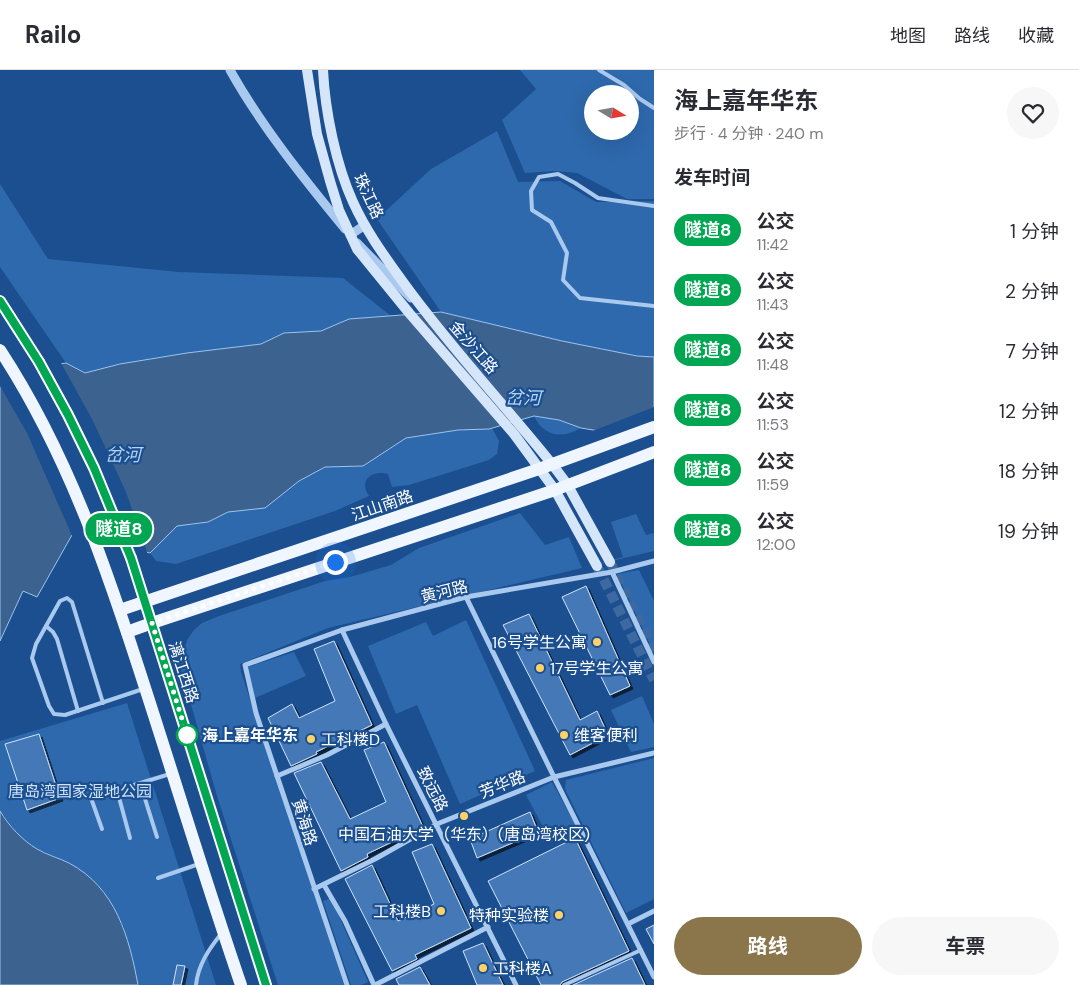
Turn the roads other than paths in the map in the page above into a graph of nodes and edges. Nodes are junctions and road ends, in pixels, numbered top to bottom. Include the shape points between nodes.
1 (230, 70) edge
2 (308, 70) edge
3 (323, 70) edge
4 (599, 70) edge
5 (654, 108) edge
6 (654, 206) edge
7 (365, 224) junction
8 (350, 235) junction
9 (0, 301) edge
10 (654, 306) edge
11 (428, 317) junction
12 (0, 350) edge
13 (654, 427) edge
14 (654, 452) edge
15 (552, 464) junction
16 (539, 469) junction
17 (561, 487) junction
18 (654, 561) edge
19 (596, 566) tunnel mouth
20 (611, 567) junction
21 (466, 597) junction
22 (145, 602) junction
23 (120, 610) junction
24 (152, 623) junction
25 (46, 626) junction
26 (342, 630) junction
27 (127, 632) junction
28 (654, 662) edge
29 (245, 666) joint
30 (145, 688) junction
31 (103, 702) junction
32 (78, 711) junction
33 (386, 724) junction
34 (654, 753) edge
35 (172, 773) junction
36 (277, 776) junction
37 (554, 777) junction
38 (140, 783) junction
39 (118, 790) junction
40 (437, 824) junction
41 (102, 830) dead end
42 (157, 837) dead end
43 (130, 838) dead end
44 (201, 864) junction
45 (158, 878) dead end
46 (324, 885) junction
47 (314, 889) junction
48 (654, 911) edge
49 (628, 924) junction
50 (488, 927) junction
51 (223, 932) junction
52 (641, 950) junction
53 (654, 977) edge
54 (196, 985) edge
55 (241, 985) edge
56 (266, 985) edge
57 (347, 985) edge
58 (375, 985) edge
59 (516, 985) edge
60 (564, 985) edge

1 - 8 street, 金沙江路 via 242,93 305,180
2 - 8 main road, 珠江路 via 317,134 339,210
3 - 7 main road, 珠江路 via 324,89 344,179
4 - 5 lane
6 - 10 lane via 598,198 558,174 539,178 531,191 532,210 551,222 567,253 563,280 580,298
7 - 8 street
7 - 11 main road, 珠江路
8 - 11 street, 金沙江路
8 - 16 main road, 金沙江路 via 357,249 514,434
9 - 22 main road, 漓江西路, bridge via 39,362 85,450 131,558
11 - 15 main road, 金沙江路
12 - 23 main road via 69,476
13 - 15 main road, 江山南路
14 - 17 main road
15 - 16 main road, 江山南路
15 - 17 main road, 金沙江路
16 - 17 main road, 金沙江路
16 - 22 main road, 江山南路
17 - 19 main road
17 - 20 main road
17 - 24 main road
18 - 20 street, 黄河路
20 - 21 street, 黄河路
20 - 28 street
21 - 26 street, 黄河路
21 - 37 street
22 - 23 main road, 江山南路
22 - 24 main road, 漓江西路
23 - 27 main road
24 - 27 main road
24 - 56 main road, 漓江西路
25 - 31 lane via 60,602 67,598 72,602
25 - 32 lane via 57,639
25 - 32 lane via 32,658 48,706 54,714
26 - 29 street, 黄河路
26 - 33 street, 致远路
27 - 30 main road
29 - 36 street, 黄海路 via 256,713
30 - 31 lane
30 - 35 main road
31 - 32 lane
33 - 36 street via 328,755
33 - 40 street, 致远路
34 - 37 street, 芳华路
35 - 38 lane
35 - 44 main road
36 - 47 street, 黄海路
37 - 40 street, 芳华路
37 - 49 street
38 - 39 lane
38 - 42 lane
39 - 41 lane via 91,798
39 - 43 lane
40 - 46 street, 芳华路
40 - 50 street, 致远路
44 - 45 lane
44 - 51 main road
46 - 47 street, 芳华路
46 - 58 street
47 - 57 street, 黄海路
48 - 49 street
49 - 52 street
50 - 58 street
50 - 59 street, 致远路
51 - 54 lane via 200,967
51 - 55 main road
52 - 53 street
52 - 60 lane

